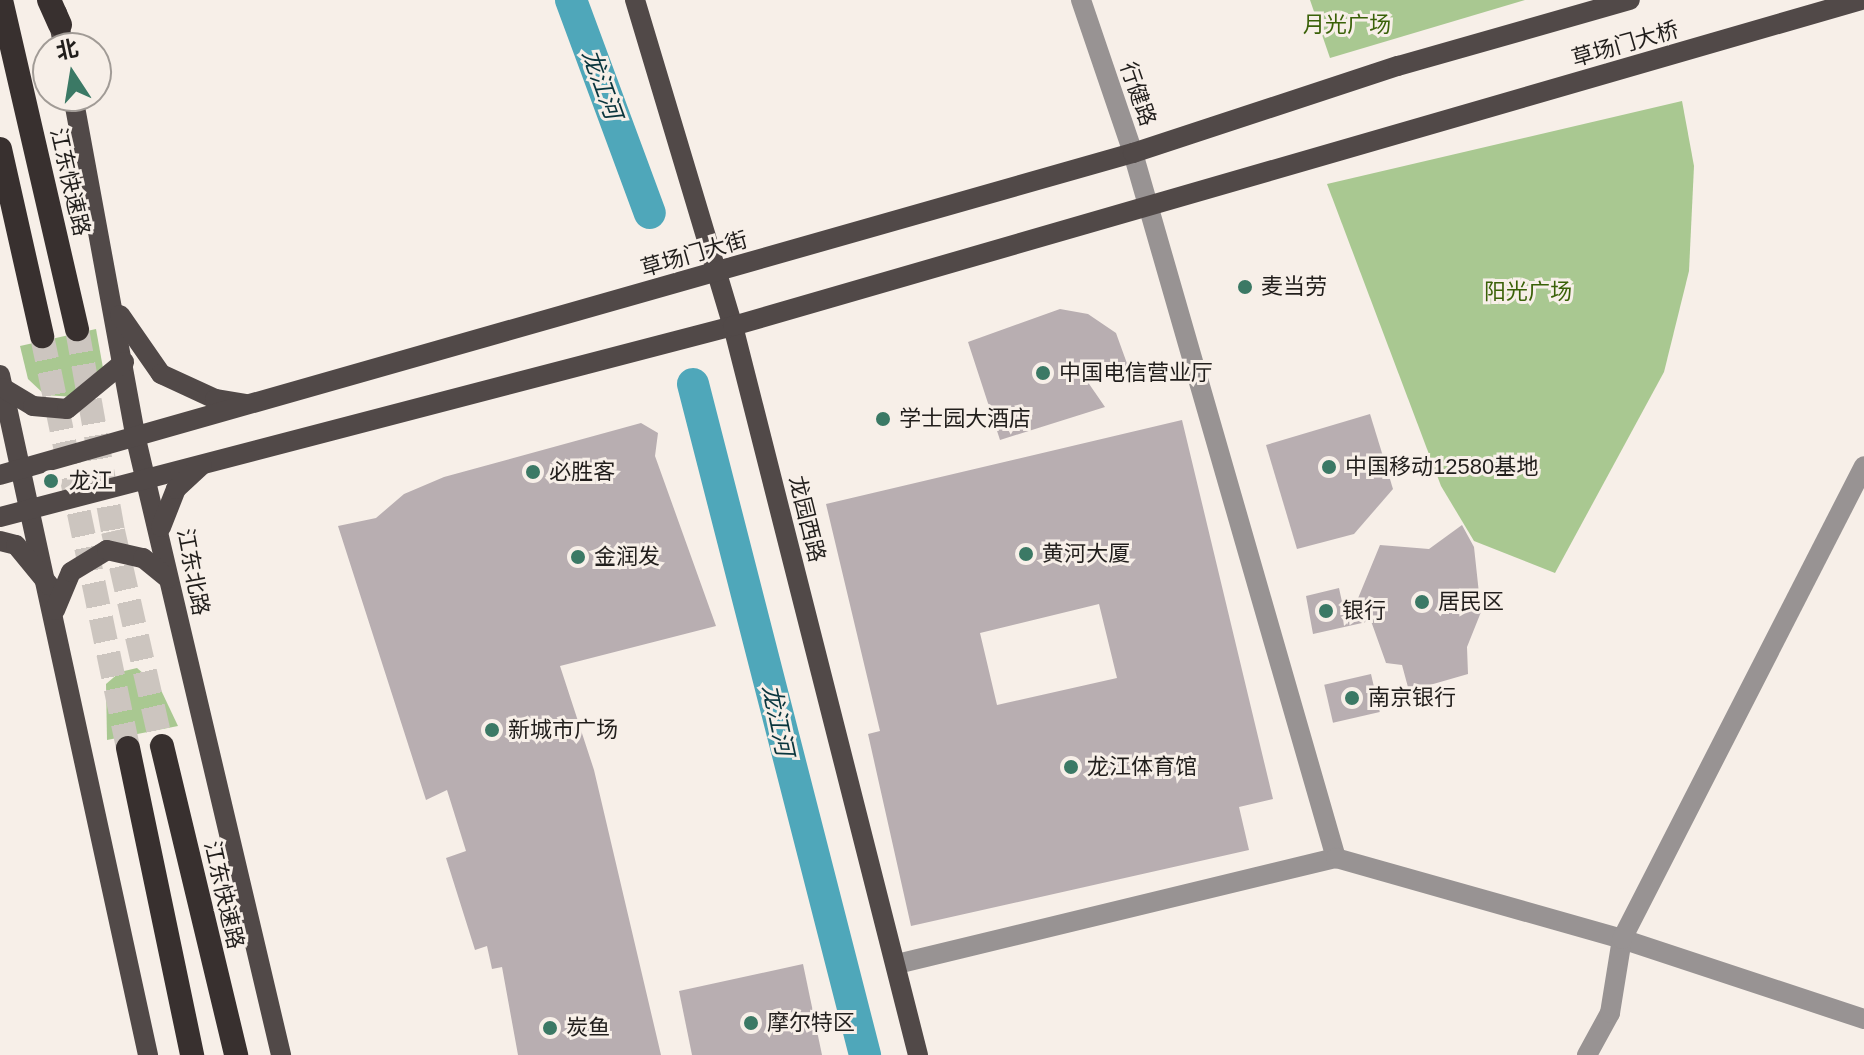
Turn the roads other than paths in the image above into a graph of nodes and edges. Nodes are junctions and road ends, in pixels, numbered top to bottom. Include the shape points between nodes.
1 (1, 0) edge
2 (51, 0) edge
3 (635, 0) edge
4 (1081, 0) edge
5 (1630, 0) edge
6 (1861, 0) edge
7 (61, 32) edge
8 (1398, 66) joint
9 (76, 112) edge
10 (0, 149) edge
11 (1133, 153) junction
12 (1147, 204) junction
13 (718, 272) junction
14 (108, 295) junction
15 (733, 326) junction
16 (77, 329) tunnel mouth
17 (42, 336) tunnel mouth
18 (124, 362) junction
19 (1, 382) edge
20 (255, 405) junction
21 (136, 439) junction
22 (205, 463) junction
23 (1864, 466) edge
24 (24, 467) junction
25 (0, 475) edge
26 (148, 477) junction
27 (33, 508) junction
28 (0, 517) edge
29 (160, 530) junction
30 (0, 541) edge
31 (168, 578) junction
32 (50, 586) junction
33 (54, 610) junction
34 (162, 746) tunnel mouth
35 (128, 748) tunnel mouth
36 (1336, 858) junction
37 (1622, 939) junction
38 (897, 964) junction
39 (1864, 1019) edge
40 (148, 1055) edge
41 (192, 1055) edge
42 (236, 1055) edge
43 (281, 1055) edge
44 (918, 1055) edge
45 (1587, 1055) edge

1 - 16 highway, 江东快速路
2 - 7 highway
3 - 13 main road, 龙园西路
4 - 11 street, 行健路
5 - 8 main road, 草场门大桥
6 - 12 main road, 草场门大桥
8 - 11 main road, 草场门大街
9 - 14 main road, 江东北路
10 - 17 highway
11 - 12 street, 行健路
11 - 13 main road, 草场门大街
12 - 15 main road
12 - 36 street, 行健路
13 - 15 main road, 龙园西路
13 - 20 main road, 草场门大街
14 - 18 main road, 江东北路
14 - 20 main road via 161,374 215,399
15 - 22 main road
15 - 38 main road, 龙园西路
18 - 19 main road via 97,391 67,409 33,406
18 - 21 main road, 江东北路
19 - 24 main road
20 - 21 main road, 草场门大街
21 - 24 main road, 草场门大街
21 - 26 main road, 江东北路
22 - 26 main road
22 - 29 main road via 176,489
23 - 37 street
24 - 25 main road, 草场门大街
24 - 27 main road
26 - 27 main road
26 - 29 main road, 江东北路
27 - 28 main road
27 - 32 main road
29 - 31 main road, 江东北路
30 - 32 main road via 16,545
31 - 33 main road via 143,558 107,550 71,572
31 - 43 main road, 江东北路
32 - 33 main road
33 - 40 main road
34 - 42 highway, 江东快速路
35 - 41 highway
36 - 37 street
36 - 38 street
37 - 39 street
37 - 45 street via 1610,1013
38 - 44 main road, 龙园西路

